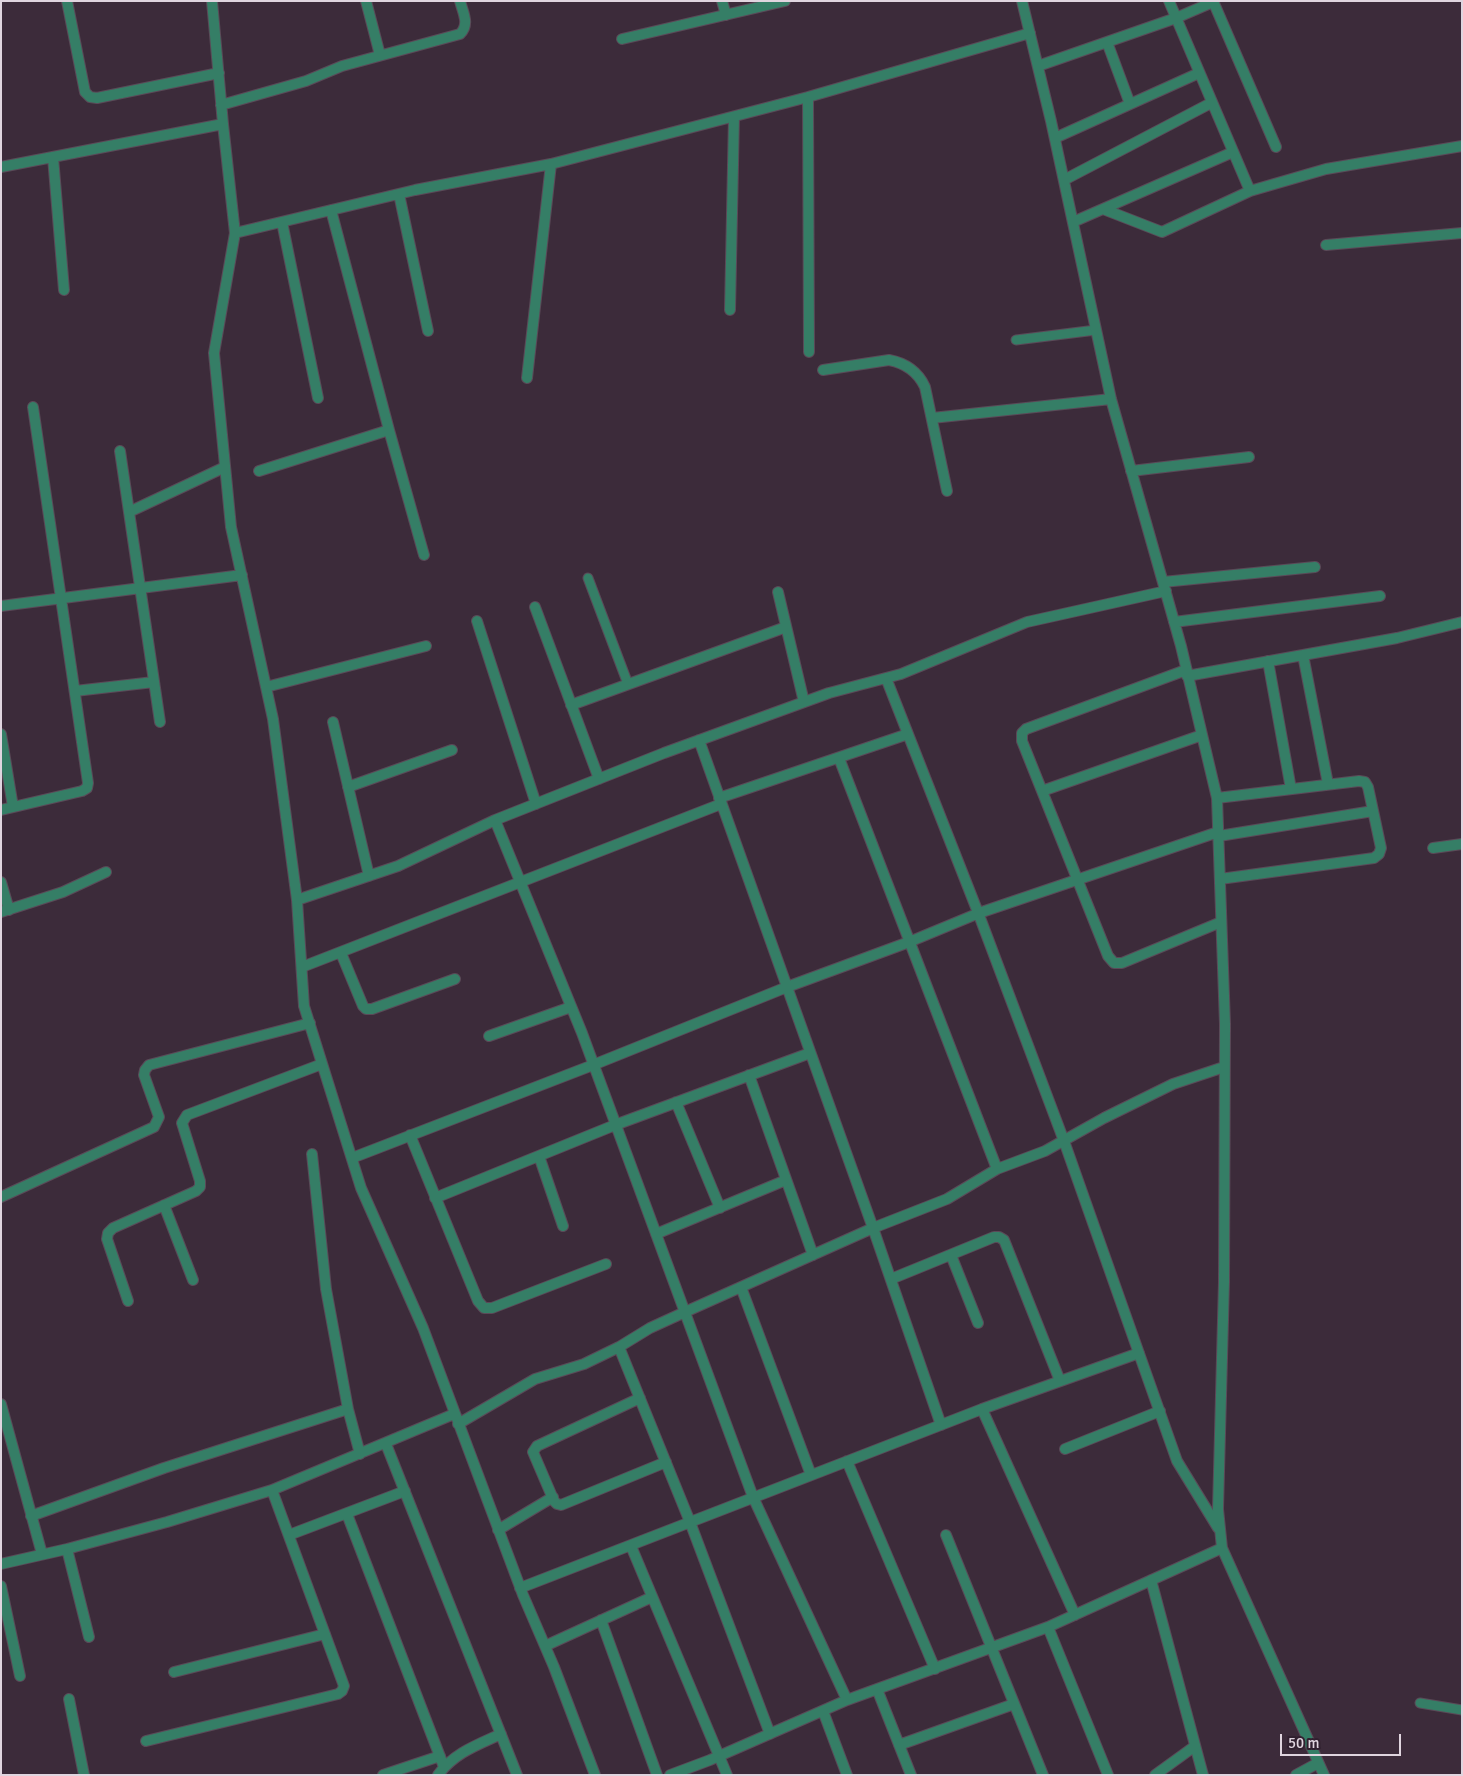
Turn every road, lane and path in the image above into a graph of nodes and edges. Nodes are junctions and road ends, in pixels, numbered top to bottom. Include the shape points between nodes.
1 (67, 1) edge
2 (212, 1) edge
3 (366, 1) edge
4 (460, 1) edge
5 (722, 1) edge
6 (785, 1) edge
7 (1022, 1) edge
8 (1169, 1) edge
9 (1213, 2) edge
10 (726, 15) junction
11 (1176, 18) junction
12 (1030, 33) junction
13 (622, 39) dead end
14 (1107, 42) junction
15 (380, 55) junction
16 (1038, 66) junction
17 (1199, 72) junction
18 (218, 73) junction
19 (808, 97) junction
20 (1211, 103) junction
21 (1130, 104) junction
22 (221, 105) junction
23 (734, 117) junction
24 (223, 124) junction
25 (1055, 138) junction
26 (1462, 146) edge
27 (1276, 147) dead end
28 (1233, 152) junction
29 (53, 157) junction
30 (551, 164) junction
31 (1, 167) edge
32 (1064, 180) junction
33 (1250, 191) junction
34 (399, 194) junction
35 (1103, 209) junction
36 (331, 210) junction
37 (282, 222) junction
38 (1073, 222) junction
39 (235, 233) junction
40 (1462, 233) edge
41 (1326, 245) dead end
42 (64, 290) dead end
43 (730, 310) dead end
44 (1096, 330) junction
45 (428, 331) dead end
46 (1016, 340) dead end
47 (809, 352) dead end
48 (823, 370) dead end
49 (527, 378) dead end
50 (318, 398) dead end
51 (1111, 399) junction
52 (33, 407) dead end
53 (932, 418) junction
54 (389, 430) junction
55 (120, 451) dead end
56 (1249, 457) dead end
57 (225, 467) junction
58 (259, 471) dead end
59 (1131, 471) junction
60 (947, 491) dead end
61 (128, 512) junction
62 (424, 555) dead end
63 (1315, 567) dead end
64 (242, 575) junction
65 (588, 578) dead end
66 (1164, 586) junction
67 (140, 589) junction
68 (778, 592) dead end
69 (1380, 596) dead end
70 (62, 600) junction
71 (1, 606) edge
72 (535, 607) dead end
73 (477, 621) dead end
74 (1174, 622) junction
75 (1462, 622) edge
76 (786, 627) junction
77 (426, 646) dead end
78 (1303, 655) junction
79 (1268, 661) junction
80 (1187, 673) junction
81 (886, 678) junction
82 (154, 682) junction
83 (628, 684) junction
84 (266, 687) junction
85 (75, 691) junction
86 (804, 702) junction
87 (571, 705) junction
88 (160, 722) dead end
89 (333, 722) dead end
90 (1, 734) edge
91 (908, 734) junction
92 (1202, 735) junction
93 (699, 740) junction
94 (452, 750) dead end
95 (839, 758) junction
96 (599, 779) junction
97 (1328, 784) junction
98 (348, 787) junction
99 (1291, 789) junction
100 (1042, 791) junction
101 (1217, 798) junction
102 (720, 801) junction
103 (536, 804) junction
104 (13, 807) junction
105 (1, 810) edge
106 (1373, 811) junction
107 (495, 820) junction
108 (1218, 834) junction
109 (1462, 844) edge
110 (1433, 848) dead end
111 (106, 872) dead end
112 (369, 876) junction
113 (1220, 879) junction
114 (1077, 880) junction
115 (1, 882) edge
116 (521, 883) junction
117 (297, 900) junction
118 (5, 911) edge
119 (979, 913) junction
120 (1221, 922) junction
121 (909, 942) junction
122 (341, 952) junction
123 (302, 967) junction
124 (455, 978) dead end
125 (787, 987) junction
126 (571, 1007) junction
127 (310, 1023) junction
128 (489, 1036) dead end
129 (810, 1053) junction
130 (322, 1064) junction
131 (593, 1065) junction
132 (1224, 1067) junction
133 (749, 1076) junction
134 (676, 1102) junction
135 (615, 1125) junction
136 (410, 1136) junction
137 (1064, 1140) junction
138 (312, 1154) dead end
139 (539, 1156) junction
140 (352, 1158) junction
141 (997, 1169) junction
142 (786, 1180) junction
143 (1, 1197) edge
144 (435, 1198) junction
145 (164, 1205) junction
146 (720, 1208) junction
147 (563, 1226) dead end
148 (873, 1228) junction
149 (656, 1234) junction
150 (812, 1255) junction
151 (951, 1255) junction
152 (606, 1264) dead end
153 (891, 1279) junction
154 (193, 1280) dead end
155 (741, 1287) junction
156 (128, 1301) dead end
157 (685, 1312) junction
158 (978, 1323) dead end
159 (620, 1347) junction
160 (1139, 1353) junction
161 (1060, 1381) junction
162 (640, 1398) junction
163 (1, 1404) edge
164 (348, 1409) junction
165 (982, 1409) junction
166 (1160, 1411) junction
167 (454, 1414) junction
168 (458, 1424) junction
169 (941, 1425) junction
170 (386, 1444) junction
171 (1065, 1449) dead end
172 (360, 1454) junction
173 (847, 1461) junction
174 (666, 1462) junction
175 (811, 1475) junction
176 (272, 1490) junction
177 (406, 1492) junction
178 (553, 1497) junction
179 (753, 1497) junction
180 (347, 1514) junction
181 (31, 1516) junction
182 (690, 1522) junction
183 (498, 1530) junction
184 (1220, 1530) junction
185 (289, 1535) junction
186 (946, 1535) dead end
187 (631, 1546) junction
188 (1222, 1548) junction
189 (67, 1549) junction
190 (42, 1554) junction
191 (1, 1564) edge
192 (1151, 1580) junction
193 (1, 1586) edge
194 (520, 1588) junction
195 (652, 1597) junction
196 (1075, 1615) junction
197 (601, 1620) junction
198 (1048, 1627) junction
199 (325, 1634) junction
200 (89, 1637) dead end
201 (545, 1646) junction
202 (992, 1648) junction
203 (934, 1669) junction
204 (174, 1672) dead end
205 (20, 1676) dead end
206 (877, 1689) junction
207 (70, 1699) dead end
208 (847, 1700) junction
209 (1420, 1703) dead end
210 (1014, 1704) junction
211 (1462, 1710) edge
212 (823, 1711) junction
213 (501, 1734) junction
214 (770, 1734) junction
215 (146, 1741) dead end
216 (899, 1745) junction
217 (1196, 1746) junction
218 (719, 1755) junction
219 (440, 1756) junction
220 (1318, 1762) junction
221 (441, 1771) edge
222 (844, 1774) edge
223 (84, 1775) edge
224 (383, 1775) edge
225 (517, 1775) edge
226 (595, 1775) edge
227 (657, 1775) edge
228 (670, 1775) edge
229 (726, 1775) edge
230 (911, 1775) edge
231 (1043, 1775) edge
232 (1108, 1775) edge
233 (1155, 1775) edge
234 (1203, 1775) edge
235 (1296, 1775) edge
236 (1324, 1775) edge

1 - 18 street via 85,92 90,97
2 - 18 street
3 - 15 street
4 - 15 street via 466,22 460,34
5 - 10 street
6 - 10 street
7 - 12 street
8 - 11 street
9 - 11 street
9 - 27 street
10 - 13 street
11 - 14 street
11 - 17 street
12 - 16 street
12 - 19 street
14 - 16 street
14 - 21 street
15 - 22 street via 306,81
16 - 25 street
17 - 20 street
17 - 21 street
18 - 22 street
19 - 23 street
19 - 47 street
20 - 28 street
20 - 32 street
21 - 25 street
22 - 24 street
23 - 30 street
23 - 43 street
24 - 29 street
24 - 39 street
25 - 32 street
26 - 33 street via 1344,165
28 - 33 street
28 - 35 street
29 - 31 street
29 - 42 street
30 - 34 street
30 - 49 street
32 - 38 street
33 - 35 street via 1162,232
34 - 36 street
34 - 45 street
35 - 38 street
36 - 37 street
36 - 54 street
37 - 39 street
37 - 50 street
38 - 44 street
39 - 57 street via 214,353
40 - 41 street
44 - 46 lane
44 - 51 street
48 - 53 street via 889,360 898,362 921,379
51 - 53 street
51 - 59 street
52 - 70 street
53 - 60 street
54 - 58 street
54 - 62 street
55 - 61 street
56 - 59 street
57 - 61 street
57 - 64 street via 231,526
59 - 66 street
61 - 67 street
63 - 66 street
64 - 67 street
64 - 84 street
65 - 83 lane
66 - 74 street
66 - 81 street via 1027,622
67 - 70 street
67 - 82 street
68 - 76 street
69 - 74 street
70 - 71 street
70 - 85 street
72 - 87 street
73 - 103 street
74 - 80 street
75 - 78 street
76 - 83 street
76 - 86 street
77 - 84 street
78 - 79 street
78 - 97 street
79 - 80 street
79 - 99 street
80 - 92 street
80 - 100 street via 1026,729 1022,740
81 - 86 street
81 - 91 street
82 - 85 street
82 - 88 street
83 - 87 street
84 - 117 street
85 - 104 street via 87,788
86 - 93 street
87 - 96 street
89 - 98 street
90 - 104 street
91 - 95 street
91 - 119 street
92 - 100 street
92 - 101 street
93 - 96 street
93 - 102 street
94 - 98 street
95 - 102 street
95 - 121 street
96 - 103 street
97 - 99 street
97 - 106 street via 1365,782
98 - 112 street
99 - 101 street
100 - 114 street
101 - 108 street
102 - 116 street
102 - 125 street
103 - 107 street
104 - 105 street
106 - 108 street
106 - 113 street via 1381,848 1374,858
107 - 112 street via 398,866
107 - 116 street
108 - 113 street
108 - 114 street
109 - 110 street
111 - 118 street via 63,892
112 - 117 street
113 - 120 street
114 - 119 street
114 - 120 street via 1108,956 1114,963 1122,963
115 - 118 street
116 - 122 street
116 - 126 street
117 - 123 street
119 - 121 street
119 - 137 street
120 - 132 street
121 - 125 street
121 - 141 street
122 - 123 street
122 - 124 street via 366,1009
123 - 127 street via 304,1006
125 - 129 street
125 - 131 street
126 - 128 street
126 - 131 street
127 - 130 street
127 - 143 street via 149,1065 144,1075 158,1117 154,1127
129 - 133 street
129 - 148 street
130 - 140 street
130 - 145 street via 187,1115 182,1123 200,1187
131 - 135 street
131 - 136 street
132 - 137 street via 1173,1084
132 - 184 street
133 - 134 street
133 - 142 street
134 - 135 street
134 - 146 street
135 - 139 street
135 - 149 street
136 - 140 street
136 - 144 street
137 - 141 street via 1045,1151
137 - 160 street
138 - 164 street via 326,1289
139 - 144 street
139 - 147 street
140 - 167 street via 361,1188 423,1328
141 - 148 street via 947,1199
142 - 146 street
142 - 150 street
144 - 152 street via 478,1301 484,1308 492,1308
145 - 154 street
145 - 156 street via 108,1233 107,1240
146 - 149 street
148 - 150 street
148 - 153 street
149 - 157 street
150 - 155 street
151 - 153 street
151 - 158 street
151 - 161 street via 994,1237 1004,1240
153 - 169 street
155 - 157 street
155 - 175 street
157 - 159 street via 650,1328
157 - 179 street
159 - 162 street
159 - 168 street via 584,1364 535,1379
160 - 161 street
160 - 166 street
161 - 165 street
162 - 174 street
162 - 178 street via 534,1449
163 - 181 street
164 - 172 street
164 - 181 street via 164,1468
165 - 169 street
165 - 196 street
166 - 171 street
166 - 184 street via 1177,1460
167 - 168 street
167 - 170 street
168 - 183 street
169 - 173 street
170 - 172 street
170 - 177 street
172 - 176 street
173 - 175 street
173 - 203 street
174 - 178 street via 561,1505
174 - 182 street
175 - 179 street
176 - 185 street
176 - 189 street
177 - 180 street
177 - 213 street
178 - 183 street
179 - 182 street
179 - 208 street
180 - 185 street
180 - 219 street
181 - 190 street
182 - 187 street
182 - 214 street
183 - 194 street
184 - 188 street
185 - 199 street
186 - 202 street
187 - 194 street
187 - 195 street
188 - 192 street
188 - 220 street
189 - 190 street
189 - 200 street
190 - 191 street
192 - 196 street
192 - 217 street
193 - 205 street
194 - 201 street
195 - 197 street
195 - 218 street
196 - 198 street
197 - 201 street
197 - 227 street
198 - 202 street
198 - 232 street
199 - 204 street
199 - 215 street via 344,1686 338,1694
201 - 226 street
202 - 203 street
202 - 210 street
203 - 206 street
206 - 208 street
206 - 216 street
207 - 223 street
208 - 212 street
209 - 211 lane
210 - 216 street
210 - 231 street
212 - 214 street
212 - 222 street
213 - 221 street via 459,1754
213 - 225 street
214 - 218 street
216 - 230 street
217 - 233 street
217 - 234 street
218 - 228 street
218 - 229 street
219 - 221 street
219 - 224 street
220 - 235 street
220 - 236 street

